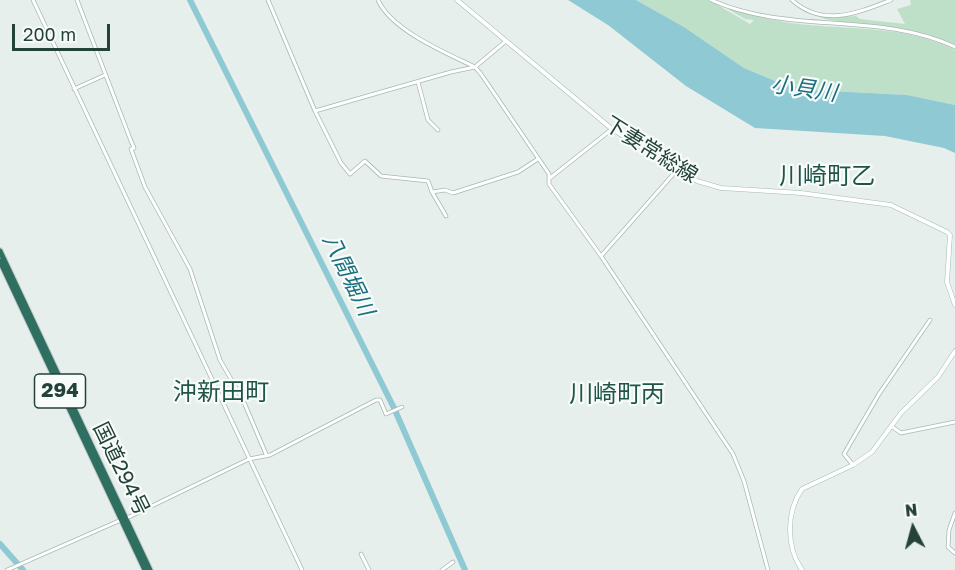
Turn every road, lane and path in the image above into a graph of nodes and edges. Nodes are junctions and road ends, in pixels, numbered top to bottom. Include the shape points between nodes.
1 (33, 0) edge
2 (76, 0) edge
3 (268, 0) edge
4 (378, 0) edge
5 (457, 0) edge
6 (711, 0) edge
7 (792, 0) edge
8 (891, 0) edge
9 (506, 41) junction
10 (955, 47) edge
11 (475, 67) junction
12 (105, 75) junction
13 (418, 82) junction
14 (74, 89) junction
15 (315, 111) junction
16 (612, 129) junction
17 (438, 130) dead end
18 (538, 159) junction
19 (677, 170) junction
20 (550, 178) junction
21 (432, 192) junction
22 (446, 216) dead end
23 (0, 251) edge
24 (601, 256) junction
25 (0, 261) edge
26 (955, 305) edge
27 (930, 320) dead end
28 (955, 353) edge
29 (402, 407) dead end
30 (955, 422) edge
31 (891, 426) junction
32 (266, 454) junction
33 (249, 459) junction
34 (854, 465) junction
35 (955, 513) edge
36 (123, 519) junction
37 (955, 553) edge
38 (361, 554) dead end
39 (453, 562) dead end
40 (7, 570) edge
41 (145, 570) edge
42 (150, 570) edge
43 (302, 570) edge
44 (369, 570) edge
45 (442, 570) edge
46 (768, 570) edge
47 (802, 570) edge

1 - 14 street
2 - 12 street
3 - 15 street
4 - 11 street via 382,10 397,24
5 - 9 main road, 下妻常総線
6 - 10 street via 783,21 897,29
7 - 8 street via 819,17 848,15
9 - 11 street
9 - 16 main road, 下妻常総線
11 - 13 street
11 - 18 street
12 - 14 street
12 - 32 street via 134,148 131,150 144,187 183,254 220,360 243,400
13 - 15 street
13 - 17 street via 428,120
14 - 33 street
15 - 21 street via 341,163 351,174 365,161 381,176 428,181
16 - 19 main road, 下妻常総線
16 - 20 street
18 - 20 street
18 - 21 street via 518,172 481,186 453,193
19 - 24 street
19 - 26 main road, 下妻常総線 via 720,188 801,193 891,205 906,211 950,235 947,282
20 - 24 street via 549,184
21 - 22 street
23 - 36 highway, 国道294号 / 294
24 - 46 street via 733,454
25 - 36 highway, 国道294号 / 294
27 - 34 street via 844,454
28 - 31 main road via 938,377
29 - 32 street via 388,413 376,400
30 - 31 street via 901,433
31 - 34 main road via 872,452
32 - 33 street
33 - 36 street
33 - 43 street
34 - 47 main road via 808,484 798,495 790,542 791,552
35 - 37 street via 947,537 948,547
36 - 40 street
36 - 41 highway, 国道294号 / 294
36 - 42 highway, 国道294号 / 294
38 - 44 street
39 - 45 street

